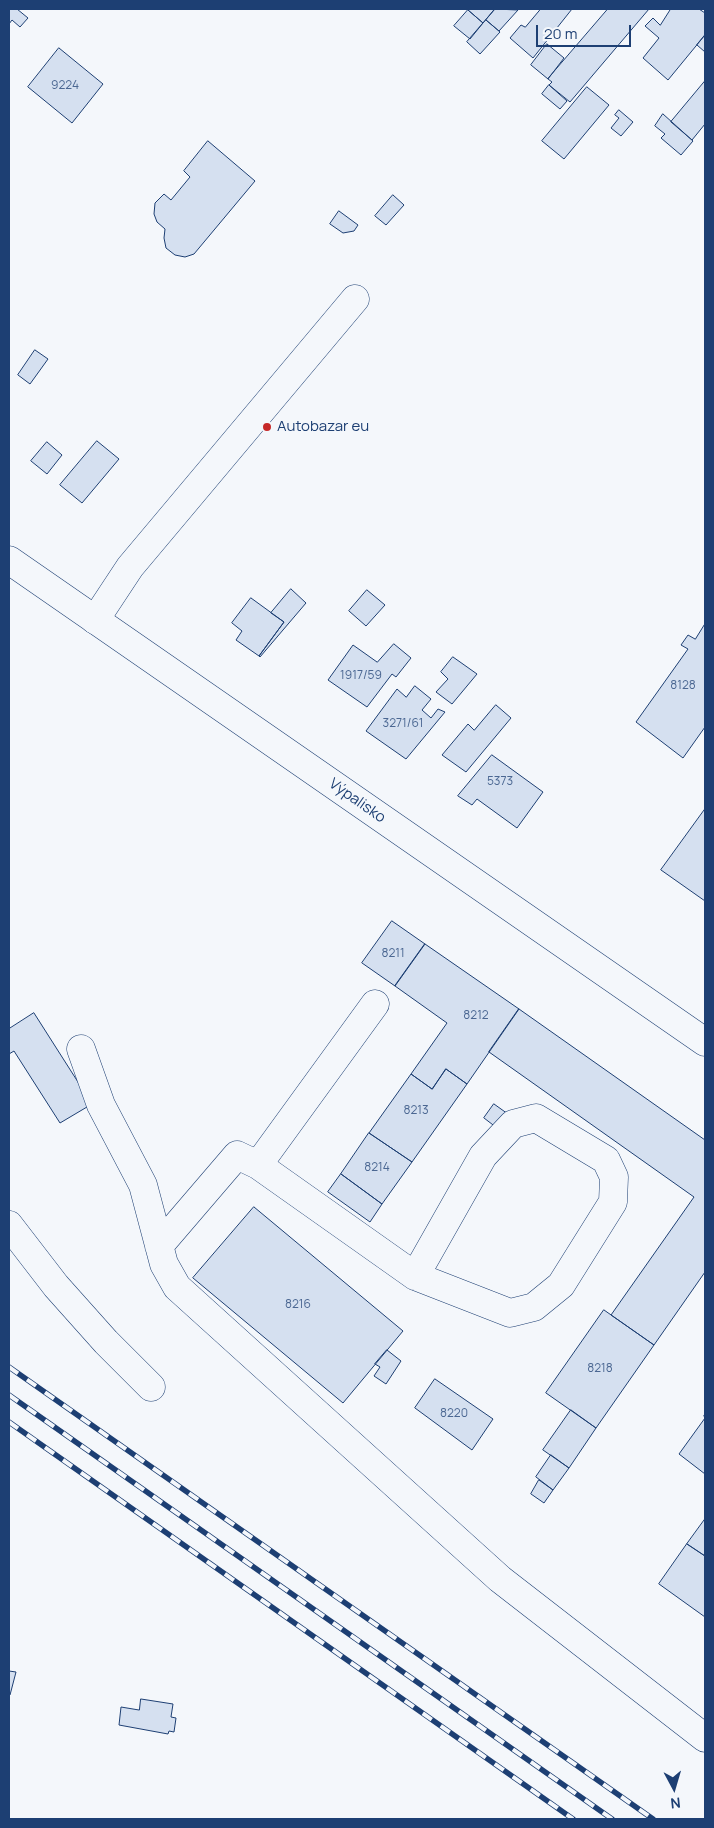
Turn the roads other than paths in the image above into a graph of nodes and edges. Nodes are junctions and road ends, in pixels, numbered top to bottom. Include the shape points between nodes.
1 (355, 299) dead end
2 (9, 560) edge
3 (95, 620) junction
4 (375, 1004) dead end
5 (705, 1042) edge
6 (81, 1049) dead end
7 (258, 1165) junction
8 (9, 1225) edge
9 (159, 1246) junction
10 (415, 1276) junction
11 (151, 1387) dead end
12 (705, 1738) edge

1 - 3 main road via 130,567
2 - 3 main road, Výpalisko
3 - 5 main road, Výpalisko
4 - 7 main road
6 - 9 main road via 101,1105 143,1185
7 - 9 main road via 237,1155
7 - 10 main road
8 - 11 main road via 56,1286
9 - 12 main road via 164,1264 177,1287 500,1579
10 - 10 main road via 510,1313 534,1308 561,1284 613,1202 614,1177 606,1160 536,1118 513,1124 484,1156

